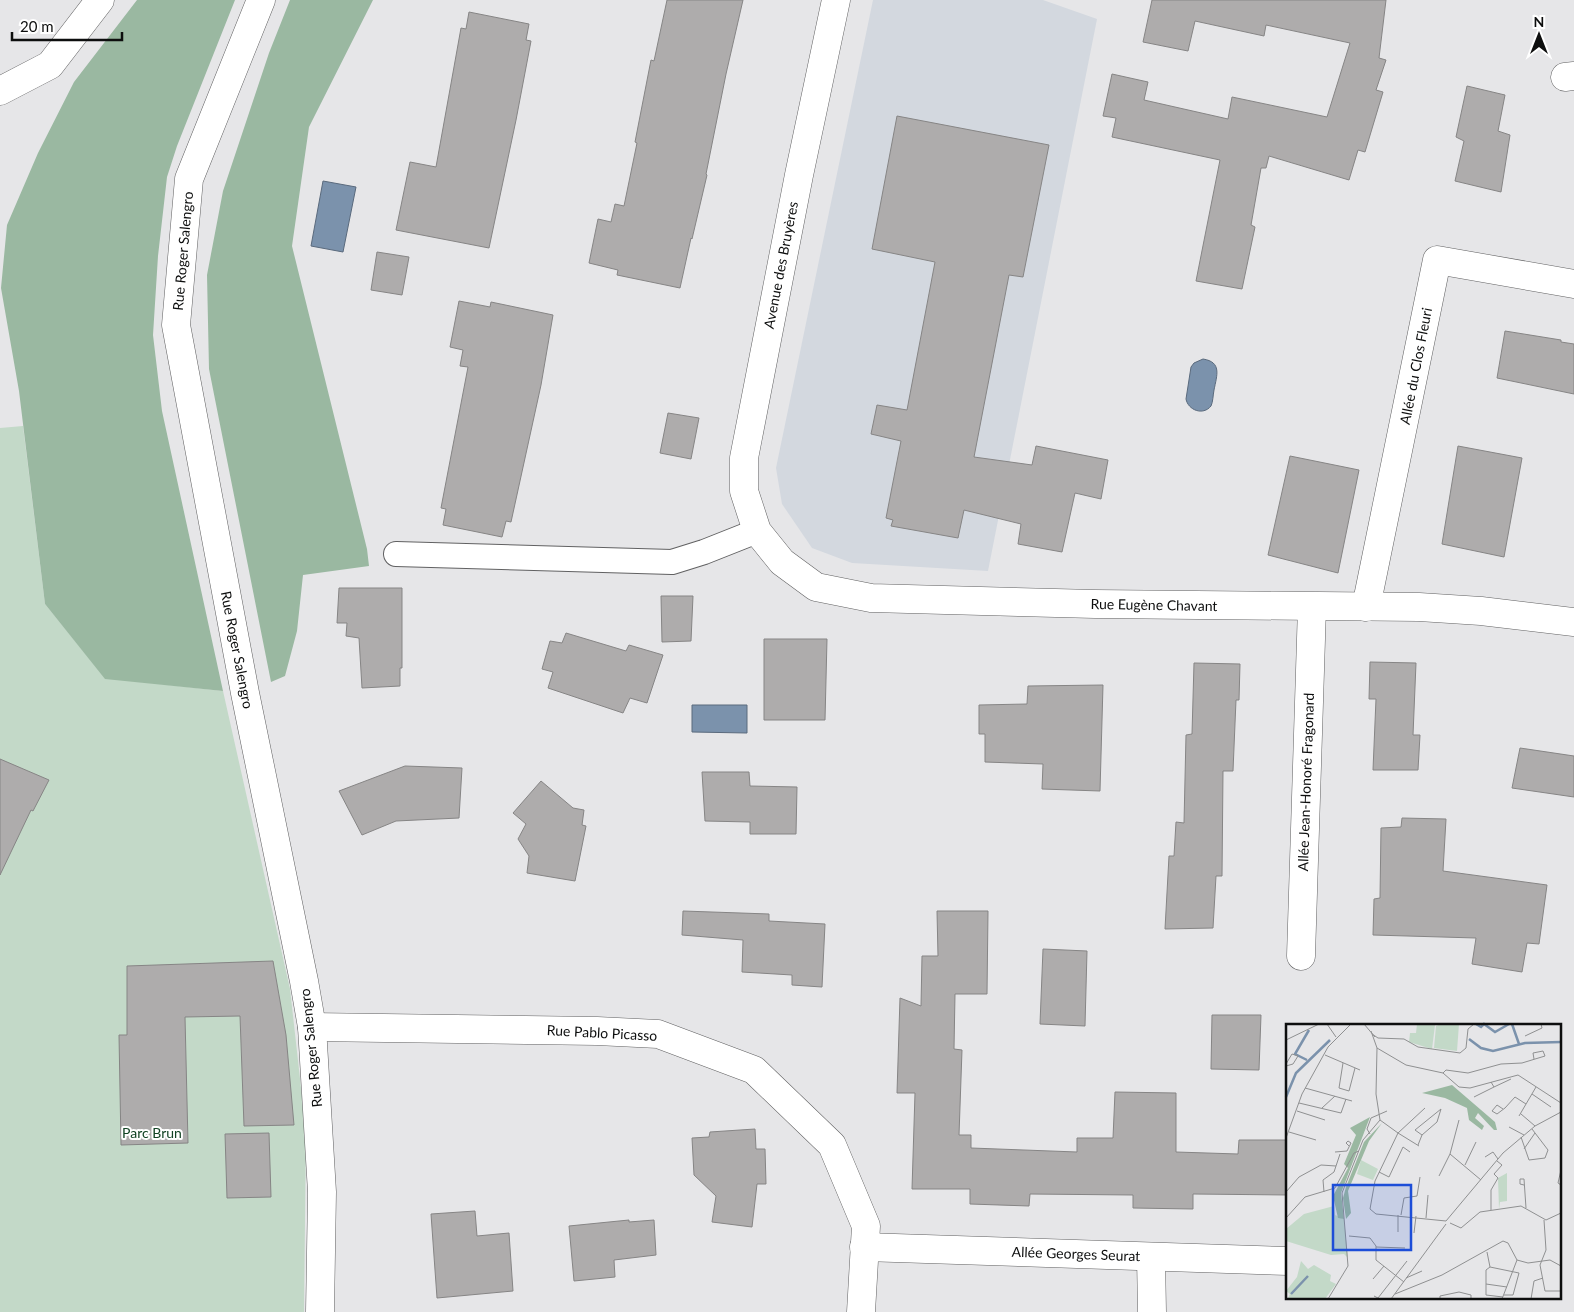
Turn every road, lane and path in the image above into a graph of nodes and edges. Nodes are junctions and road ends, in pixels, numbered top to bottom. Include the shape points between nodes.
1 (100, 0) edge
2 (261, 0) edge
3 (836, 0) edge
4 (0, 91) edge
5 (1574, 284) edge
6 (757, 531) junction
7 (396, 554) dead end
8 (1312, 607) junction
9 (1366, 608) junction
10 (1574, 622) edge
11 (1301, 956) dead end
12 (312, 1027) junction
13 (864, 1247) junction
14 (1151, 1256) junction
15 (1286, 1261) edge
16 (320, 1312) edge
17 (861, 1312) edge
18 (1152, 1312) edge

1 - 4 street via 50,65
2 - 12 street, Rue Roger Salengro via 189,179 176,325
3 - 6 street, Avenue des Bruyères via 744,458 744,490
5 - 9 street, Allée du Clos Fleuri via 1437,260
6 - 7 street via 672,562
6 - 8 street, Rue Eugène Chavant via 782,562 816,587 871,598
8 - 9 street, Rue Eugène Chavant
8 - 11 street, Allée Jean-Honoré Fragonard
9 - 10 street, Rue Eugène Chavant via 1481,610
12 - 13 street, Rue Pablo Picasso via 588,1030 658,1034 754,1070 832,1145 866,1226
12 - 16 street, Rue Roger Salengro via 322,1192
13 - 14 street, Allée Georges Seurat
13 - 17 street, Rue Pablo Picasso
14 - 15 street, Allée Georges Seurat
14 - 18 street

